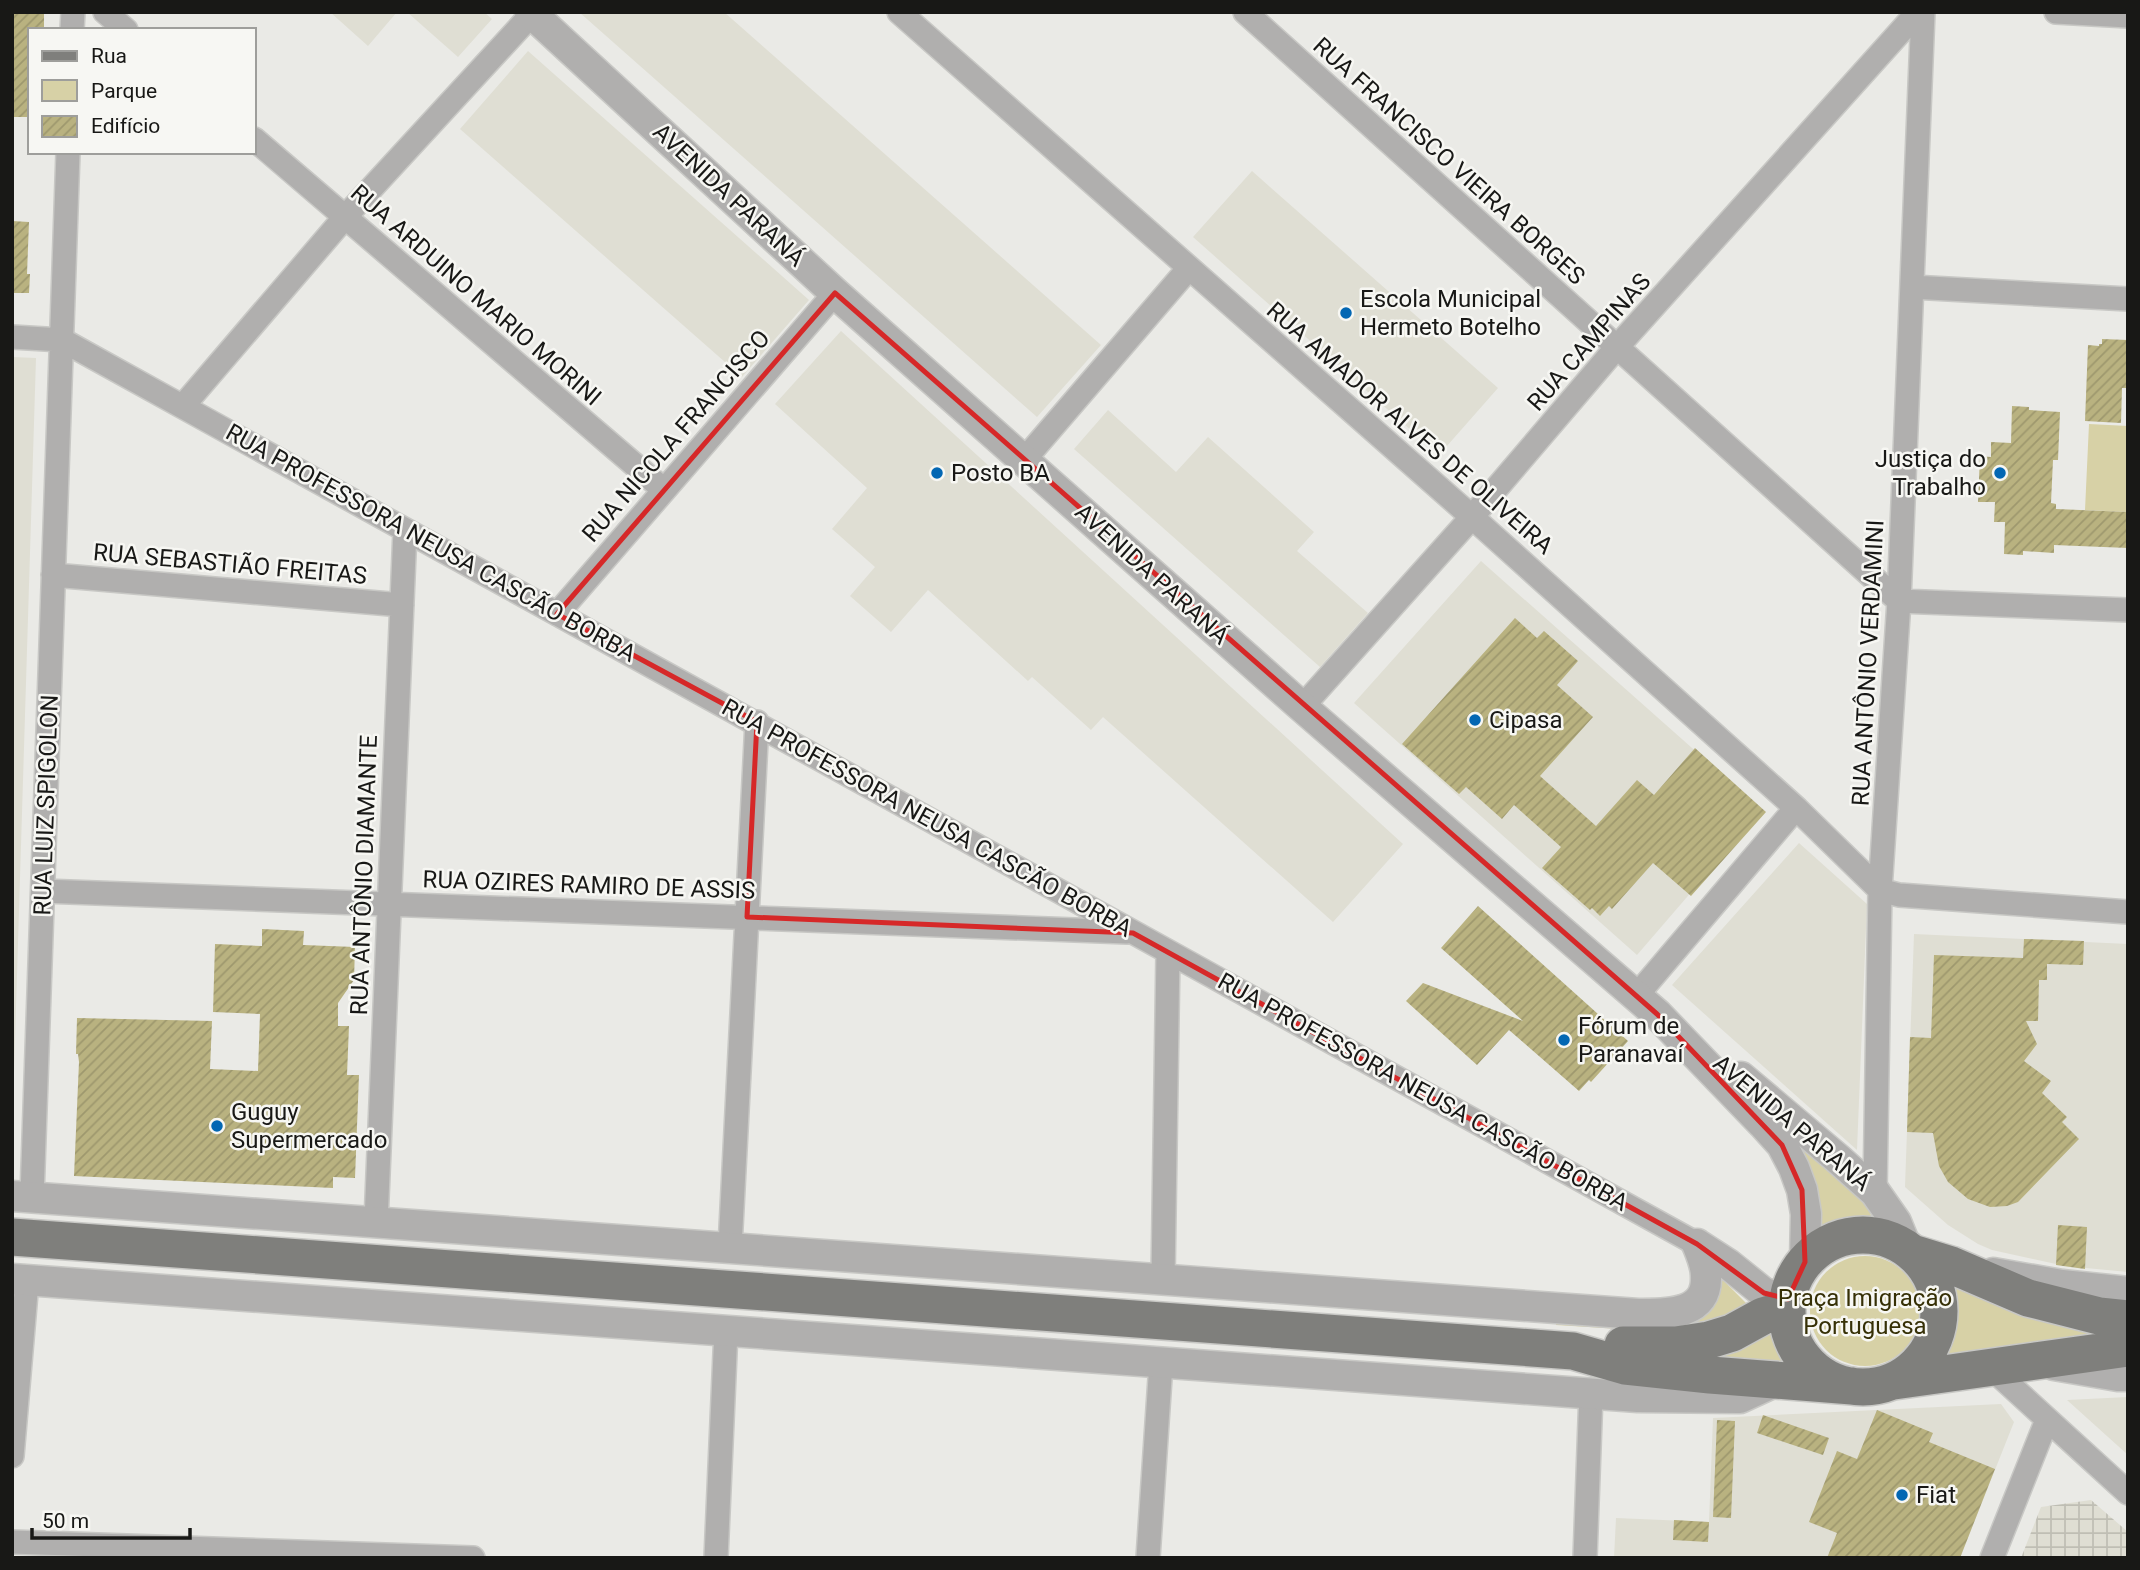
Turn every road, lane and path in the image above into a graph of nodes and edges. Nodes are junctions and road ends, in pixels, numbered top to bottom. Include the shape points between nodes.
1 (105, 12) edge
2 (899, 12) edge
3 (1245, 12) edge
4 (1917, 12) edge
5 (1923, 12) edge
6 (2056, 12) edge
7 (531, 13) edge
8 (2128, 16) edge
9 (123, 28) edge
10 (256, 141) edge
11 (68, 154) edge
12 (345, 217) junction
13 (1189, 268) junction
14 (1912, 287) junction
15 (835, 293) junction
16 (2128, 299) edge
17 (12, 337) edge
18 (62, 340) junction
19 (1618, 347) junction
20 (183, 406) junction
21 (1024, 460) junction
22 (664, 490) junction
23 (1472, 517) junction
24 (405, 530) junction
25 (53, 575) junction
26 (1899, 601) junction
27 (402, 605) junction
28 (2128, 610) edge
29 (557, 614) junction
30 (1302, 707) junction
31 (757, 722) junction
32 (1796, 808) junction
33 (1880, 890) junction
34 (43, 891) junction
35 (389, 903) junction
36 (2128, 912) edge
37 (747, 917) junction
38 (1133, 933) junction
39 (1168, 952) junction
40 (1647, 1005) junction
41 (1875, 1192) junction
42 (22, 1196) edge
43 (376, 1222) junction
44 (20, 1237) edge
45 (1697, 1244) junction
46 (730, 1247) junction
47 (1910, 1251) junction
48 (1805, 1262) junction
49 (1951, 1265) junction
50 (1163, 1279) junction
51 (20, 1280) edge
52 (2128, 1292) edge
53 (1788, 1304) junction
54 (2128, 1319) edge
55 (726, 1331) junction
56 (2128, 1348) edge
57 (1573, 1351) junction
58 (2030, 1360) junction
59 (1161, 1363) junction
60 (1989, 1366) junction
61 (2128, 1376) edge
62 (1779, 1380) junction
63 (1893, 1381) junction
64 (1852, 1386) junction
65 (1591, 1393) junction
66 (2048, 1420) junction
67 (12, 1457) edge
68 (2128, 1493) edge
69 (12, 1542) edge
70 (473, 1558) edge
71 (716, 1558) edge
72 (1148, 1558) edge
73 (1585, 1558) edge
74 (1992, 1558) edge

1 - 9 street
2 - 13 street, RUA AMADOR ALVES DE OLIVEIRA
3 - 19 street, RUA FRANCISCO VIEIRA BORGES
4 - 19 street, RUA CAMPINAS
5 - 14 street, RUA ANTÔNIO VERDAMINI
6 - 8 street
7 - 12 street
7 - 15 street, AVENIDA PARANÁ
10 - 12 street, RUA ARDUINO MARIO MORINI
11 - 18 street, RUA LUIZ SPIGOLON
12 - 20 street
12 - 22 street, RUA ARDUINO MARIO MORINI
13 - 21 street
13 - 23 street, RUA AMADOR ALVES DE OLIVEIRA
14 - 16 street
14 - 26 street, RUA ANTÔNIO VERDAMINI
15 - 21 street, AVENIDA PARANÁ
15 - 22 street, RUA NICOLA FRANCISCO
17 - 18 street
18 - 20 street, RUA PROFESSORA NEUSA CASCÃO BORBA
18 - 25 street, RUA LUIZ SPIGOLON
19 - 23 street, RUA CAMPINAS
19 - 26 street, RUA FRANCISCO VIEIRA BORGES
20 - 24 street, RUA PROFESSORA NEUSA CASCÃO BORBA
21 - 30 street, AVENIDA PARANÁ
22 - 29 street, RUA NICOLA FRANCISCO
23 - 30 street, RUA CAMPINAS
23 - 32 street, RUA AMADOR ALVES DE OLIVEIRA
24 - 27 street, RUA ANTÔNIO DIAMANTE
24 - 29 street, RUA PROFESSORA NEUSA CASCÃO BORBA
25 - 27 street, RUA SEBASTIÃO FREITAS
25 - 34 street, RUA LUIZ SPIGOLON
26 - 28 street
26 - 33 street, RUA ANTÔNIO VERDAMINI
27 - 35 street, RUA ANTÔNIO DIAMANTE
29 - 31 street, RUA PROFESSORA NEUSA CASCÃO BORBA
30 - 40 street, AVENIDA PARANÁ
31 - 37 street
31 - 38 street, RUA PROFESSORA NEUSA CASCÃO BORBA
32 - 33 street, RUA AMADOR ALVES DE OLIVEIRA
32 - 40 street
33 - 36 street
33 - 41 street, RUA ANTÔNIO VERDAMINI
34 - 35 street, RUA OZIRES RAMIRO DE ASSIS
34 - 42 street, RUA LUIZ SPIGOLON
35 - 37 street, RUA OZIRES RAMIRO DE ASSIS
35 - 43 street, RUA ANTÔNIO DIAMANTE
37 - 38 street, RUA OZIRES RAMIRO DE ASSIS
37 - 46 street
38 - 39 street, RUA PROFESSORA NEUSA CASCÃO BORBA
39 - 45 street, RUA PROFESSORA NEUSA CASCÃO BORBA
39 - 50 street
40 - 41 street, AVENIDA PARANÁ via 1753,1086
40 - 48 street, AVENIDA PARANÁ via 1782,1145 1802,1190
41 - 47 street, AVENIDA PARANÁ
42 - 43 street
42 - 44 street, RUA LUIZ SPIGOLON
43 - 46 street
44 - 51 street, RUA LUIZ SPIGOLON
44 - 57 main road
45 - 50 street via 1706,1276 1701,1298 1684,1311 1667,1314
45 - 53 street, RUA PROFESSORA NEUSA CASCÃO BORBA via 1764,1293
46 - 50 street
47 - 48 main road via 1893,1241 1862,1235 1830,1242
47 - 49 main road
47 - 63 main road via 1934,1284 1938,1322 1923,1358
48 - 53 main road via 1793,1280
49 - 52 street via 2062,1286
49 - 54 main road via 2028,1298
51 - 55 street
51 - 67 street, RUA LUIZ SPIGOLON
53 - 57 main road via 1709,1340
53 - 64 main road via 1790,1330 1798,1350 1831,1380
55 - 59 street
55 - 71 street
56 - 58 main road
57 - 62 main road via 1625,1366
58 - 60 main road
58 - 61 street
59 - 65 street
59 - 72 street
60 - 63 main road
60 - 66 street
62 - 64 main road
62 - 65 street via 1740,1398
63 - 64 main road
65 - 73 street
66 - 68 street
66 - 74 street
69 - 70 street

